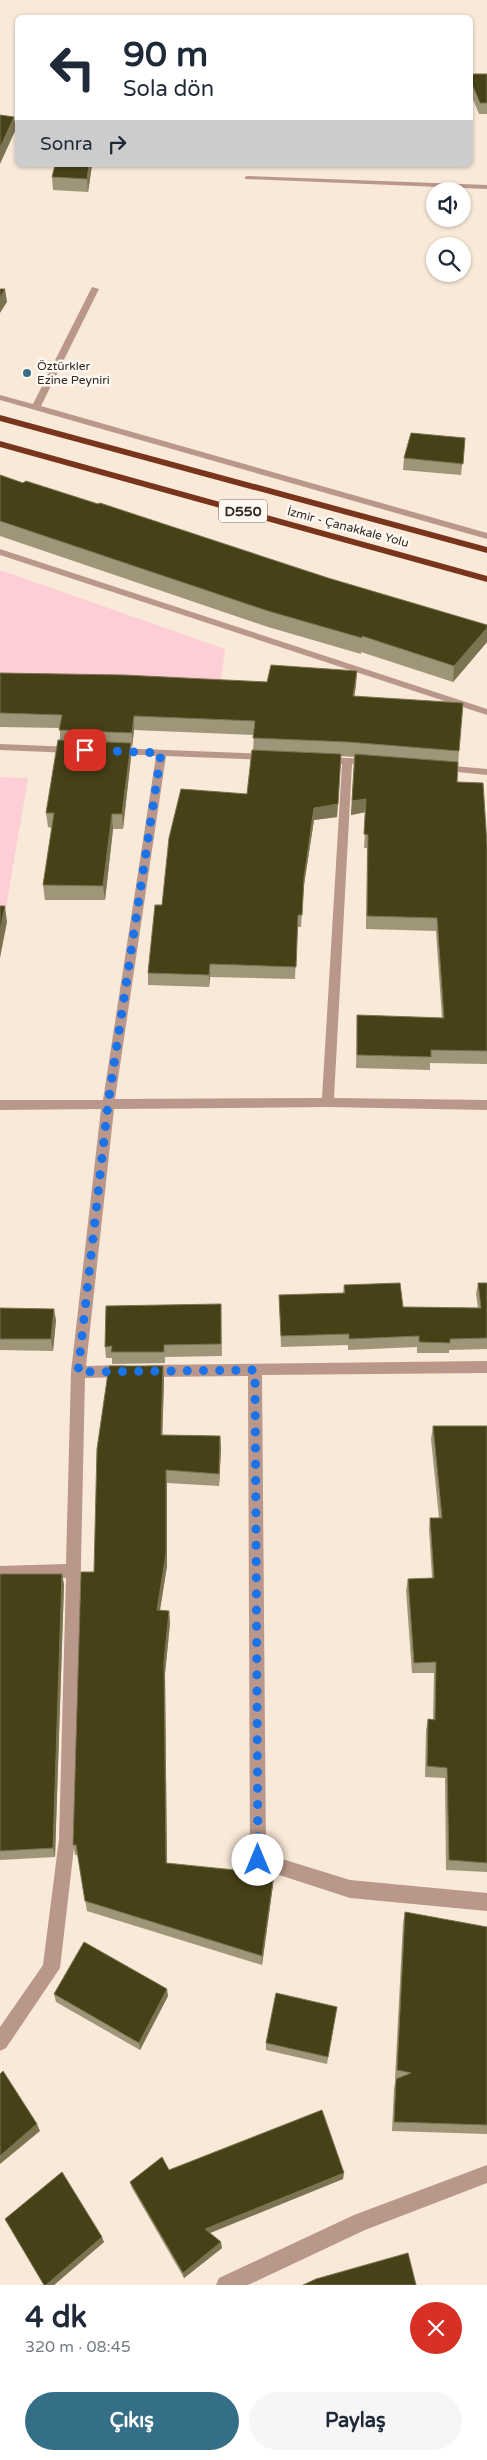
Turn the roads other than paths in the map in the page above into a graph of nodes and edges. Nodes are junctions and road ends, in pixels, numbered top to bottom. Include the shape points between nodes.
1 (247, 178) dead end
2 (487, 188) edge
3 (96, 289) dead end
4 (0, 397) edge
5 (36, 407) junction
6 (0, 418) edge
7 (0, 444) edge
8 (487, 536) edge
9 (487, 550) edge
10 (0, 552) edge
11 (487, 579) edge
12 (487, 712) edge
13 (0, 747) edge
14 (85, 750) edge
15 (104, 751) edge
16 (161, 753) junction
17 (278, 758) edge
18 (318, 759) edge
19 (347, 761) junction
20 (384, 764) edge
21 (431, 767) edge
22 (487, 772) edge
23 (328, 1102) junction
24 (108, 1104) junction
25 (0, 1105) edge
26 (487, 1105) edge
27 (487, 1367) edge
28 (255, 1370) junction
29 (78, 1372) junction
30 (74, 1571) junction
31 (0, 1573) edge
32 (487, 1902) edge
33 (0, 2042) edge
34 (487, 2174) edge
35 (226, 2285) edge

1 - 2 street
3 - 5 street
4 - 5 street
5 - 8 street
6 - 9 highway, İzmir - Çanakkale Yolu / D550
7 - 11 highway, İzmir - Çanakkale Yolu / D550
10 - 12 street
13 - 14 street
15 - 16 street
16 - 17 street
16 - 24 street
18 - 19 street
19 - 20 street
19 - 23 street
21 - 22 street
23 - 24 street
23 - 26 street
24 - 25 street
24 - 29 street
27 - 28 street
28 - 29 street
28 - 32 street via 258,1860 350,1889
29 - 30 street
30 - 31 street
30 - 33 street via 67,1839 51,1968
34 - 35 street via 361,2222

